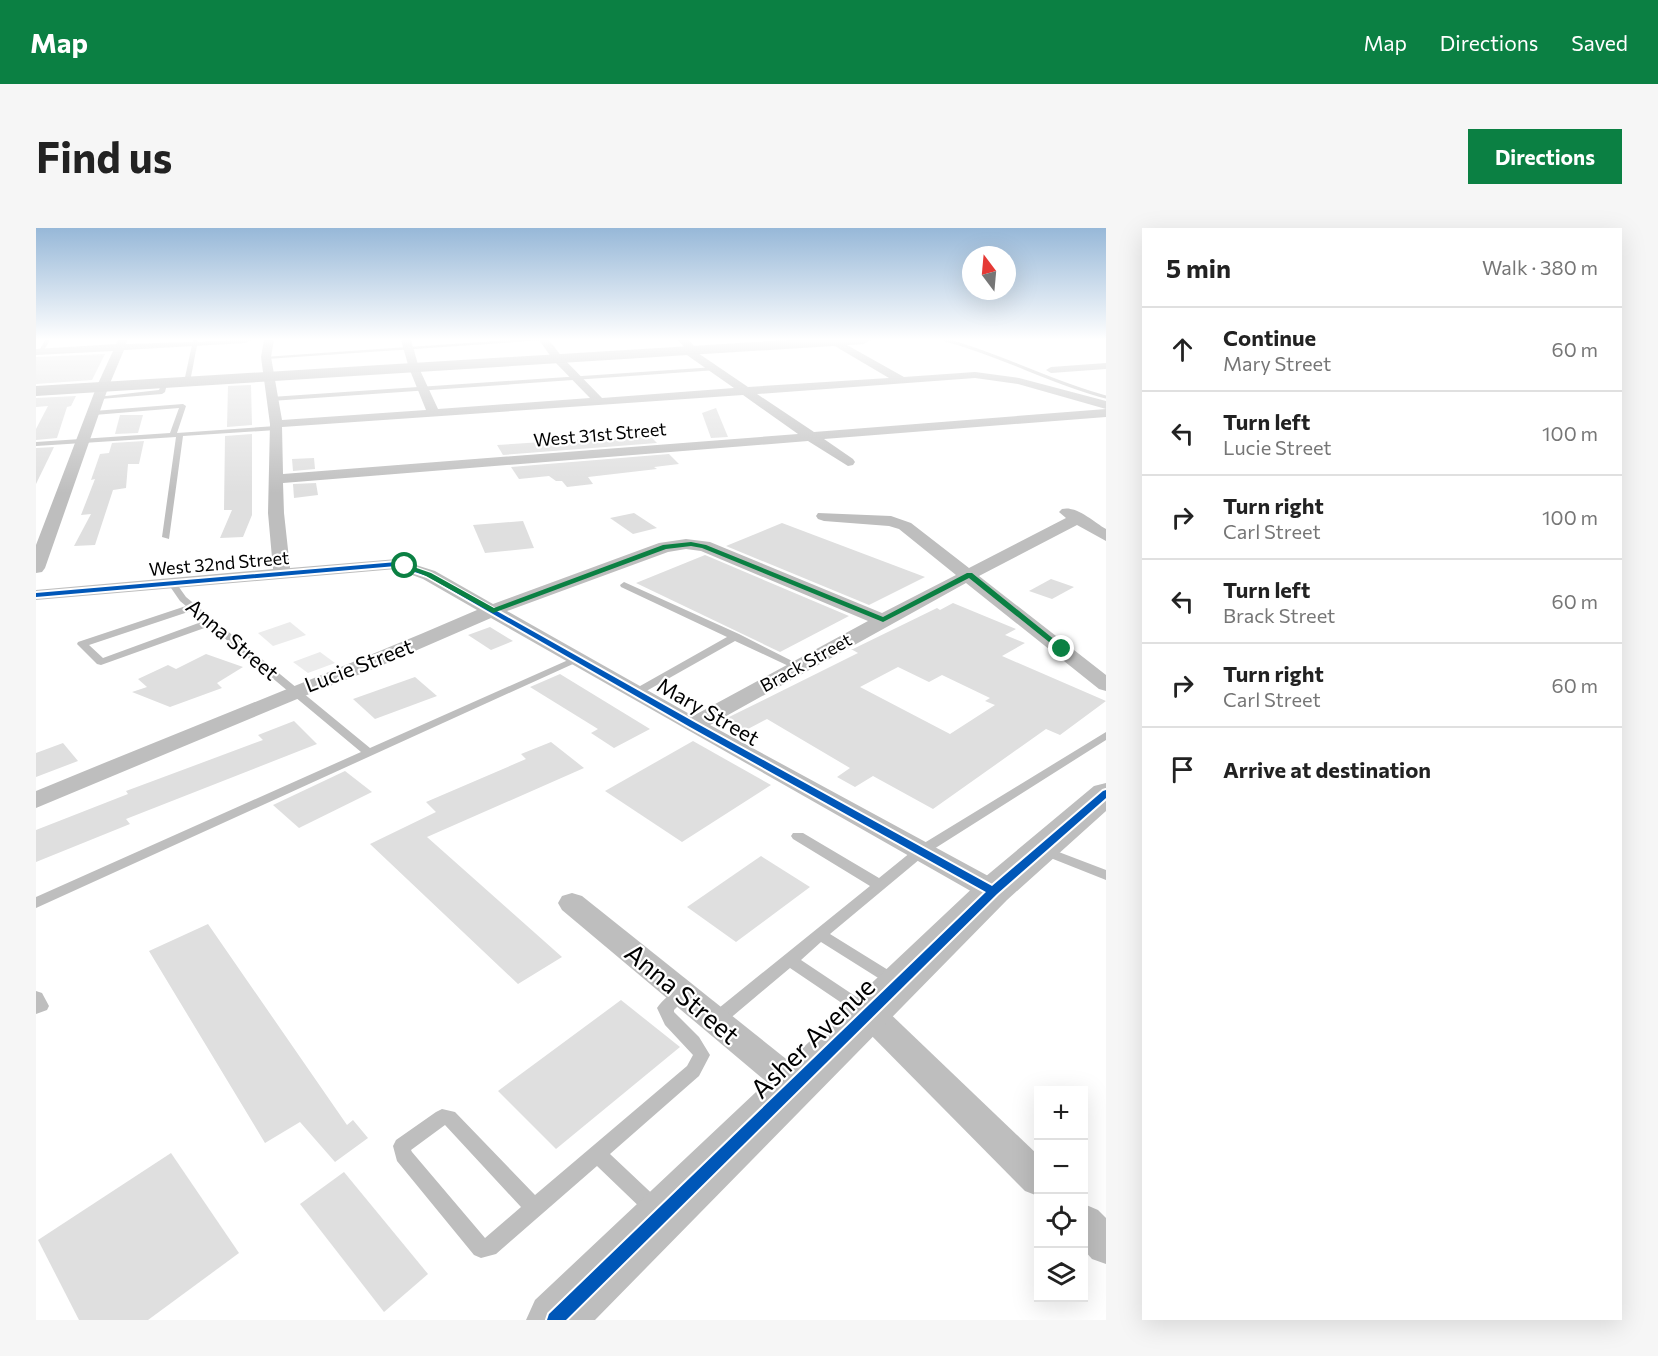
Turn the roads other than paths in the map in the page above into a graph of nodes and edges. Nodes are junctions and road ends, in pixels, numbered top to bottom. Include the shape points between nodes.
1 (36, 391) edge
2 (109, 391) edge
3 (271, 391) edge
4 (383, 391) edge
5 (425, 391) edge
6 (590, 391) edge
7 (733, 391) edge
8 (747, 391) edge
9 (1054, 391) edge
10 (101, 392) junction
11 (271, 399) junction
12 (599, 401) junction
13 (1106, 405) edge
14 (433, 412) junction
15 (94, 413) junction
16 (1106, 413) edge
17 (276, 426) junction
18 (176, 434) junction
19 (813, 436) junction
20 (83, 441) junction
21 (36, 444) edge
22 (848, 462) dead end
23 (276, 479) junction
24 (824, 516) dead end
25 (1106, 536) edge
26 (166, 537) dead end
27 (405, 566) joint
28 (36, 568) edge
29 (282, 574) junction
30 (969, 574) junction
31 (173, 585) junction
32 (624, 585) dead end
33 (36, 596) edge
34 (193, 607) junction
35 (493, 610) junction
36 (883, 620) junction
37 (212, 622) junction
38 (736, 636) junction
39 (579, 659) junction
40 (799, 667) junction
41 (1106, 685) edge
42 (294, 692) junction
43 (637, 692) junction
44 (693, 725) junction
45 (1106, 735) edge
46 (369, 753) junction
47 (1106, 793) edge
48 (36, 800) edge
49 (798, 836) dead end
50 (1042, 849) junction
51 (921, 851) junction
52 (1106, 875) edge
53 (880, 885) junction
54 (993, 891) junction
55 (36, 903) edge
56 (572, 903) dead end
57 (820, 935) junction
58 (790, 960) junction
59 (682, 994) junction
60 (36, 997) edge
61 (885, 999) junction
62 (36, 1008) edge
63 (715, 1021) junction
64 (793, 1084) junction
65 (597, 1154) junction
66 (1034, 1174) edge
67 (535, 1208) junction
68 (662, 1216) junction
69 (1088, 1228) edge
70 (1106, 1245) edge
71 (555, 1320) edge

1 - 10 street
2 - 10 street
3 - 11 street
4 - 11 lane
5 - 14 street
6 - 12 street
7 - 12 street
8 - 19 street
9 - 13 street
10 - 15 street
11 - 17 street
12 - 14 street
14 - 17 street
15 - 18 lane via 183,406
15 - 20 street
16 - 19 street, West 31st Street
17 - 18 lane
17 - 23 street
18 - 20 lane
18 - 26 lane
19 - 22 street
19 - 23 street, West 31st Street
20 - 21 lane
20 - 28 street
23 - 29 street
24 - 30 street via 898,522
25 - 30 street, Brack Street via 1073,515 1069,522
27 - 29 street, West 32nd Street
27 - 35 street, Mary Street
29 - 31 street, West 32nd Street
30 - 36 street, Brack Street
30 - 41 street
31 - 33 street, West 32nd Street
31 - 34 lane, Anna Street
32 - 38 lane
34 - 37 lane, Anna Street
34 - 37 lane via 82,644 101,662
35 - 36 street, Lucie Street via 650,552 686,544 704,546
35 - 39 street, Mary Street
35 - 42 street, Lucie Street
36 - 40 street, Brack Street
37 - 42 lane, Anna Street
38 - 40 lane
38 - 43 lane
39 - 43 street, Mary Street
39 - 46 lane
40 - 44 street, Brack Street
42 - 46 lane, Anna Street
42 - 48 street, Lucie Street
43 - 44 street, Mary Street
44 - 51 street, Mary Street
45 - 51 lane
46 - 55 lane
47 - 50 main road, Asher Avenue
49 - 53 lane
50 - 52 lane
50 - 54 main road, Asher Avenue
51 - 53 lane
51 - 54 street, Mary Street
53 - 57 lane
54 - 61 main road, Asher Avenue
56 - 59 street, Anna Street
57 - 58 lane
57 - 61 lane
58 - 61 lane
58 - 63 lane
59 - 63 street, Anna Street
59 - 65 lane via 665,1008 666,1017 697,1043 702,1055 698,1063
60 - 62 lane via 40,1006
61 - 64 main road, Asher Avenue
61 - 66 street
63 - 64 street, Anna Street
64 - 68 main road, Asher Avenue
65 - 67 lane
65 - 68 lane
67 - 67 lane via 489,1247 482,1248 403,1155 402,1146 442,1117 449,1117
68 - 71 main road, Asher Avenue
69 - 70 street

